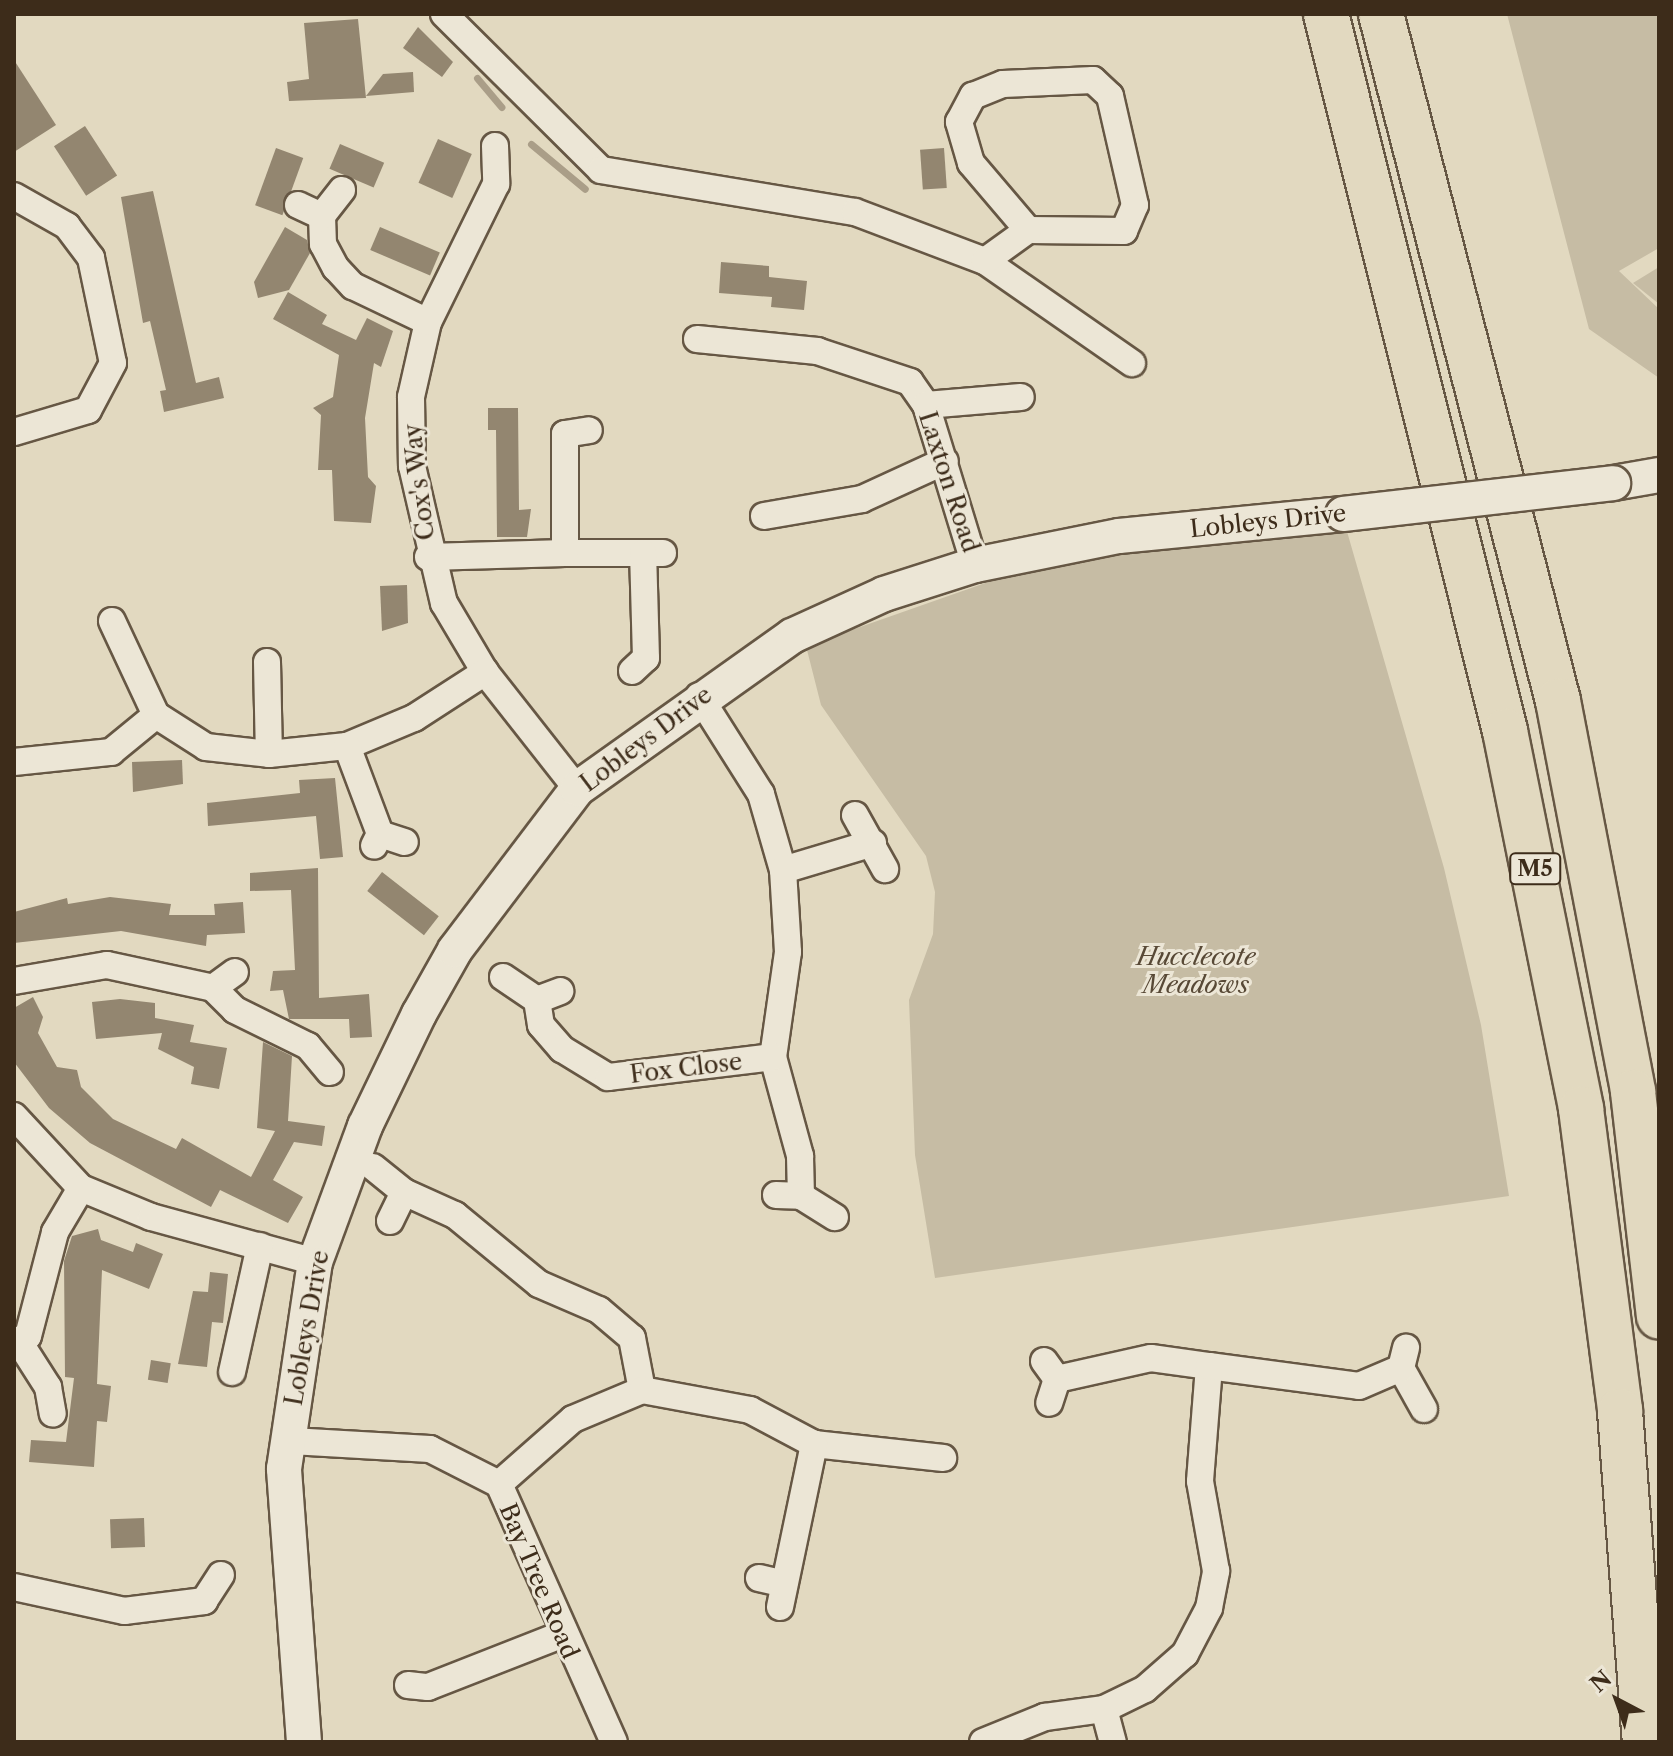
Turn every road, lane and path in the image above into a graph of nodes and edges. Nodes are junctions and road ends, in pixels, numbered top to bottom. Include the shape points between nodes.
1 (444, 14) edge
2 (1326, 14) edge
3 (1381, 14) edge
4 (495, 146) dead end
5 (342, 190) dead end
6 (14, 196) edge
7 (1028, 230) junction
8 (985, 261) junction
9 (428, 322) junction
10 (697, 339) dead end
11 (1132, 363) dead end
12 (1021, 397) dead end
13 (926, 405) junction
14 (568, 431) dead end
15 (14, 432) edge
16 (945, 461) junction
17 (1659, 475) edge
18 (764, 516) dead end
19 (565, 553) junction
20 (428, 557) junction
21 (975, 565) junction
22 (112, 621) dead end
23 (267, 662) dead end
24 (632, 671) dead end
25 (485, 672) junction
26 (699, 696) junction
27 (156, 715) junction
28 (347, 746) junction
29 (269, 754) junction
30 (14, 762) edge
31 (577, 789) junction
32 (855, 815) dead end
33 (405, 842) dead end
34 (873, 843) junction
35 (885, 869) dead end
36 (783, 870) junction
37 (235, 972) dead end
38 (503, 977) dead end
39 (14, 981) edge
40 (213, 988) junction
41 (773, 1057) junction
42 (330, 1072) dead end
43 (14, 1116) edge
44 (373, 1167) dead end
45 (81, 1188) junction
46 (404, 1192) junction
47 (835, 1217) dead end
48 (390, 1221) dead end
49 (260, 1246) junction
50 (315, 1262) junction
51 (1659, 1317) edge
52 (16, 1341) edge
53 (1209, 1366) junction
54 (232, 1372) dead end
55 (1050, 1381) dead end
56 (642, 1390) junction
57 (1424, 1409) dead end
58 (53, 1414) dead end
59 (291, 1441) junction
60 (814, 1444) junction
61 (943, 1458) dead end
62 (499, 1484) junction
63 (221, 1575) dead end
64 (14, 1587) edge
65 (774, 1589) dead end
66 (561, 1635) junction
67 (408, 1685) dead end
68 (1104, 1709) junction
69 (304, 1742) edge
70 (614, 1742) edge
71 (983, 1742) edge
72 (1113, 1742) edge
73 (1645, 1742) edge

1 - 8 street via 535,111 601,170 855,212
2 - 73 highway, M5 via 1505,731 1572,1063 1620,1411
3 - 51 highway, M5 via 1558,701 1633,1092
4 - 9 street, Cox's Way via 502,185
5 - 9 street via 310,210 323,244 353,286
6 - 15 street via 67,226 91,258 113,363 88,410
7 - 7 street via 1124,231 1135,205 1110,96 1093,80 1003,84 973,96 959,122 971,163
7 - 8 street
8 - 11 street
9 - 20 street, Cox's Way via 410,430
10 - 13 street, Laxton Road via 817,351 894,372
12 - 13 street
13 - 16 street, Laxton Road
14 - 19 street
16 - 18 street via 862,499
16 - 21 street, Laxton Road
17 - 21 street, Lobleys Drive, bridge via 1119,536
19 - 20 street
19 - 24 street via 653,553 646,658
20 - 25 street, Cox's Way via 444,603
21 - 26 street, Lobleys Drive via 884,594 792,636
22 - 27 street
23 - 29 street
25 - 28 street via 414,718
25 - 31 street, Cox's Way
26 - 31 street, Lobleys Drive
26 - 36 street via 761,794
27 - 29 street via 206,747
27 - 30 street via 111,752
28 - 29 street
28 - 33 street via 377,840
31 - 50 street, Lobleys Drive via 455,950 419,1014 365,1126
32 - 34 street
34 - 35 street
34 - 36 street
36 - 41 street via 788,952
37 - 40 street
38 - 41 street, Fox Close via 549,996 541,1025 562,1049 608,1077
39 - 40 street via 107,965
40 - 42 street via 235,1010 308,1046
41 - 47 street via 800,1156 788,1195
43 - 45 street
44 - 46 street
45 - 49 street via 151,1217
45 - 52 street via 55,1232 28,1336
46 - 48 street
46 - 56 street via 455,1215 539,1284 599,1310 632,1338
49 - 50 street
49 - 54 street
50 - 59 street, Lobleys Drive via 291,1391
52 - 58 street via 48,1387
53 - 55 street via 1151,1358
53 - 57 street via 1359,1386 1403,1358
53 - 68 street via 1200,1481 1216,1571 1209,1608 1185,1654 1145,1689
56 - 60 street via 750,1410
56 - 62 street via 573,1419
59 - 62 street, Bay Tree Road via 430,1449
59 - 69 street, Lobleys Drive via 284,1469
60 - 61 street
60 - 65 street
62 - 66 street, Bay Tree Road
63 - 64 street via 204,1601 124,1611
66 - 67 street via 428,1687
66 - 70 street, Bay Tree Road
68 - 71 street via 1045,1717
68 - 72 street

